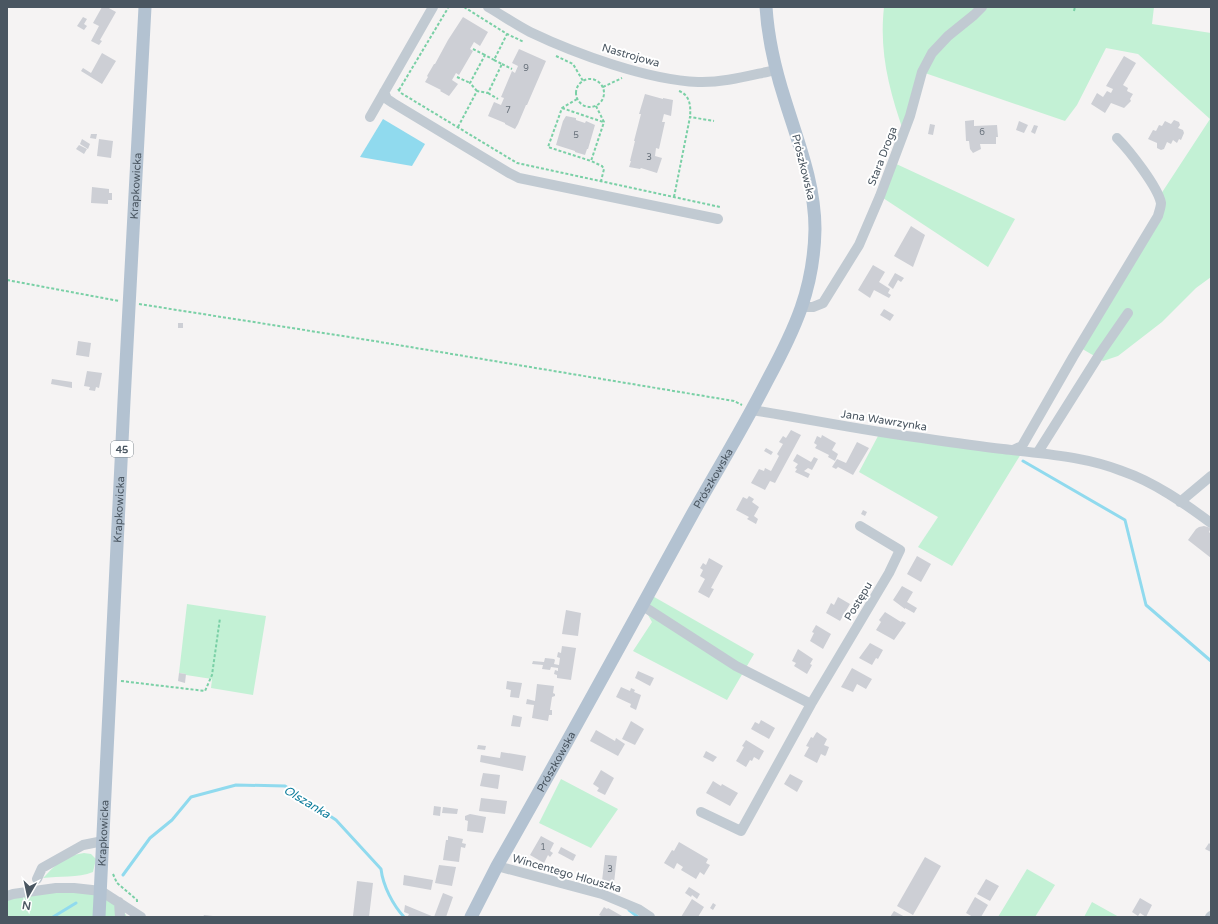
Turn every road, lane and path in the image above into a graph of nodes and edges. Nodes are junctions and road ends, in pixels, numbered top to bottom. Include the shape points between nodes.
1 (145, 7) edge
2 (433, 7) edge
3 (448, 7) edge
4 (488, 7) edge
5 (766, 7) edge
6 (982, 7) edge
7 (1075, 7) edge
8 (1074, 11) dead end
9 (507, 34) dead end
10 (473, 48) dead end
11 (485, 56) junction
12 (494, 60) junction
13 (502, 64) junction
14 (512, 69) dead end
15 (776, 70) junction
16 (457, 77) dead end
17 (629, 80) dead end
18 (470, 83) junction
19 (603, 87) junction
20 (387, 88) junction
21 (399, 90) junction
22 (675, 90) dead end
23 (477, 91) junction
24 (488, 93) junction
25 (498, 99) dead end
26 (577, 99) junction
27 (596, 106) junction
28 (562, 108) junction
29 (370, 116) dead end
30 (690, 116) junction
31 (714, 121) dead end
32 (604, 122) junction
33 (458, 127) junction
34 (1117, 138) dead end
35 (452, 139) junction
36 (591, 161) junction
37 (601, 181) junction
38 (598, 194) junction
39 (674, 197) junction
40 (720, 206) dead end
41 (671, 210) junction
42 (718, 219) dead end
43 (7, 280) edge
44 (129, 303) junction
45 (802, 308) junction
46 (1128, 313) dead end
47 (752, 410) junction
48 (1013, 450) junction
49 (1038, 452) junction
50 (1211, 476) edge
51 (1180, 502) junction
52 (1211, 523) edge
53 (860, 526) dead end
54 (643, 606) junction
55 (220, 618) dead end
56 (110, 680) junction
57 (811, 704) junction
58 (701, 812) dead end
59 (103, 841) junction
60 (102, 862) junction
61 (497, 866) junction
62 (37, 878) dead end
63 (101, 891) junction
64 (7, 896) edge
65 (119, 902) junction
66 (99, 917) edge
67 (120, 917) edge
68 (141, 917) edge
69 (471, 917) edge
70 (650, 917) edge

1 - 44 main road, Krapkowicka / 45
2 - 20 street
3 - 21 path
4 - 15 street, Nastrojowa via 553,42 616,65 663,77 692,82 712,82
5 - 15 main road, Prószkowska
6 - 45 street, Stara Droga via 932,53 922,72 910,116 859,245 823,303
7 - 8 path
9 - 12 path
10 - 11 path
11 - 12 path
11 - 18 path
12 - 13 path
13 - 14 path
13 - 24 path
15 - 45 main road, Prószkowska via 802,151 813,207 815,228 811,274
16 - 18 path
17 - 19 path via 621,78
18 - 23 path
19 - 26 path via 592,79 583,81 577,88
19 - 27 path via 604,96
20 - 21 path
20 - 29 street
20 - 35 street via 387,99 392,104
21 - 33 path
22 - 30 path via 684,93 688,99 691,107
23 - 24 path
23 - 33 path
24 - 25 path
26 - 27 path via 587,107
26 - 28 path
27 - 32 path
28 - 32 path
28 - 36 path via 548,147
30 - 31 path
30 - 39 path
32 - 36 path
33 - 35 path
33 - 37 path via 517,162
34 - 48 street via 1127,148 1159,196 1161,205 1158,216 1022,446
35 - 38 street via 519,178
36 - 37 path via 604,169
37 - 38 path
37 - 39 path
38 - 41 street
39 - 40 path
39 - 41 path
41 - 42 street
43 - 44 path
44 - 47 path via 734,401
44 - 56 main road, Krapkowicka / 45
45 - 47 main road, Prószkowska via 786,346
46 - 49 street
47 - 48 street, Jana Wawrzynka via 898,435
47 - 54 main road, Prószkowska
48 - 49 street, Jana Wawrzynka
49 - 51 street, Jana Wawrzynka via 1122,470 1159,488
50 - 51 street
51 - 52 street, Jana Wawrzynka
53 - 57 street, Postępu via 900,550
54 - 57 street via 736,666
54 - 61 main road, Prószkowska
55 - 56 path via 212,675 205,691
56 - 59 main road, Krapkowicka / 45
57 - 58 street, Postępu via 741,831
59 - 60 main road, Krapkowicka / 45
59 - 62 street via 83,845 42,868
60 - 63 main road, Krapkowicka / 45
60 - 68 path via 110,863 117,883 137,900
61 - 69 main road, Prószkowska
61 - 70 street, Wincentego Hlouszka via 602,894 638,909
63 - 64 street via 56,888
63 - 65 street
63 - 66 main road, Krapkowicka / 45
65 - 67 street
65 - 68 street

